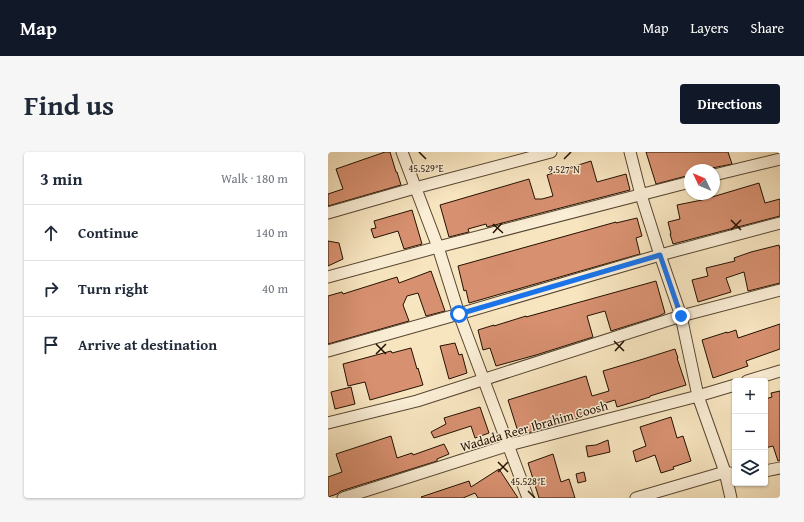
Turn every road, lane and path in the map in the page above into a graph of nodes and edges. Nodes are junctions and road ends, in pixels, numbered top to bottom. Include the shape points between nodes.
1 (402, 152) edge
2 (551, 152) edge
3 (630, 152) edge
4 (780, 159) edge
5 (720, 174) edge
6 (684, 184) edge
7 (415, 188) junction
8 (641, 195) junction
9 (328, 213) edge
10 (780, 223) edge
11 (438, 247) junction
12 (660, 255) junction
13 (328, 278) edge
14 (780, 290) edge
15 (459, 314) junction
16 (681, 316) junction
17 (328, 351) edge
18 (780, 371) edge
19 (757, 378) edge
20 (483, 379) junction
21 (732, 385) edge
22 (698, 396) junction
23 (328, 423) edge
24 (509, 446) junction
25 (780, 468) edge
26 (768, 470) edge
27 (730, 473) edge
28 (343, 498) edge
29 (528, 498) edge
30 (636, 498) edge
31 (731, 498) edge

1 - 7 street
2 - 7 street
3 - 8 street
4 - 5 street
6 - 8 street
7 - 9 street
7 - 11 street
8 - 11 street
8 - 12 street
10 - 12 street
11 - 13 street
11 - 15 street
12 - 15 street
12 - 16 street
14 - 16 street
15 - 17 street
15 - 20 street
16 - 20 street
16 - 22 street
18 - 19 street
20 - 23 street via 417,401
20 - 24 street
21 - 22 street, Wadada Reer Ibrahim Coosh
22 - 24 street, Wadada Reer Ibrahim Coosh
22 - 27 street
24 - 28 street, Wadada Reer Ibrahim Coosh
24 - 29 street
25 - 26 street
27 - 30 street
27 - 31 street

